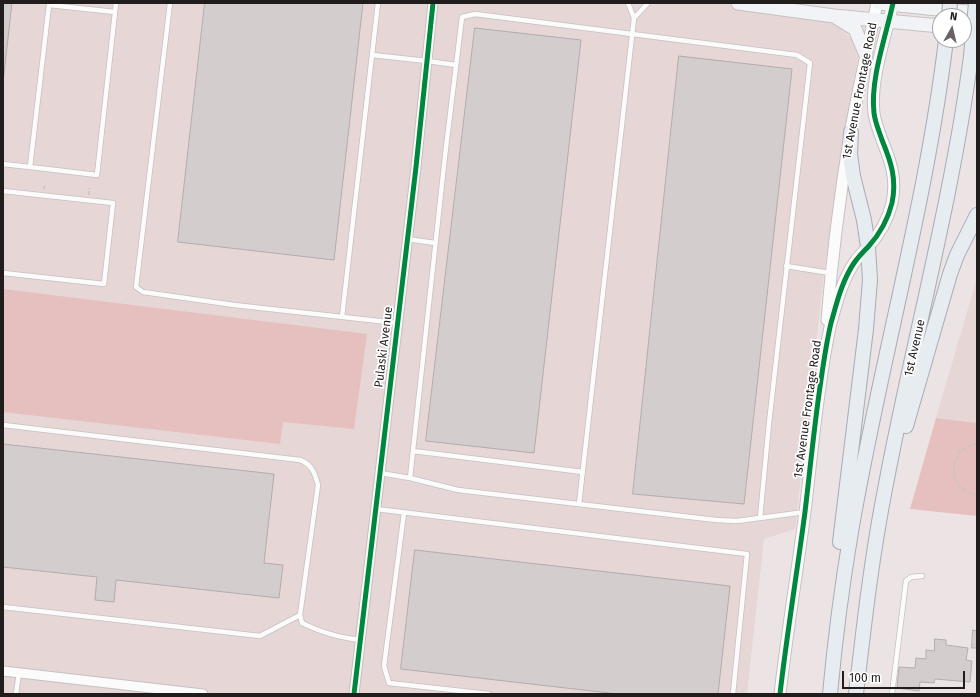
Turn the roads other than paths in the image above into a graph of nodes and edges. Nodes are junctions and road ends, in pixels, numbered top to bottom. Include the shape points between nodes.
1 (116, 3) edge
2 (170, 3) edge
3 (378, 3) edge
4 (433, 3) edge
5 (628, 3) edge
6 (648, 3) edge
7 (738, 3) edge
8 (878, 3) edge
9 (976, 3) edge
10 (892, 4) edge
11 (766, 5) edge
12 (115, 12) junction
13 (977, 13) edge
14 (834, 16) junction
15 (634, 18) junction
16 (874, 20) junction
17 (888, 22) junction
18 (932, 25) edge
19 (631, 34) junction
20 (945, 48) edge
21 (372, 55) junction
22 (866, 55) junction
23 (427, 61) junction
24 (456, 66) junction
25 (851, 132) junction
26 (3, 164) edge
27 (30, 167) junction
28 (3, 191) edge
29 (977, 215) edge
30 (407, 239) junction
31 (435, 243) junction
32 (868, 247) junction
33 (786, 266) junction
34 (3, 273) edge
35 (831, 273) junction
36 (342, 317) junction
37 (397, 323) junction
38 (822, 370) junction
39 (3, 425) edge
40 (413, 451) junction
41 (583, 472) junction
42 (380, 474) junction
43 (410, 478) junction
44 (579, 504) junction
45 (376, 509) junction
46 (805, 512) junction
47 (404, 513) junction
48 (760, 518) junction
49 (878, 528) junction
50 (922, 576) dead end
51 (3, 607) edge
52 (300, 615) junction
53 (360, 640) junction
54 (3, 671) edge
55 (19, 673) junction
56 (830, 690) edge
57 (16, 694) edge
58 (203, 694) edge
59 (354, 694) edge
60 (488, 694) edge
61 (734, 694) edge
62 (780, 694) edge
63 (856, 694) edge
64 (892, 694) edge

1 - 12 lane
2 - 36 lane via 136,287 143,292
3 - 21 lane
4 - 23 street, Pulaski Avenue
5 - 15 lane
6 - 15 lane
7 - 11 main road
8 - 10 main road
8 - 16 street, 1st Avenue Frontage Road
9 - 49 main road, 1st Avenue, bridge via 971,56 944,215
10 - 13 main road
10 - 17 street, 1st Avenue Frontage Road
11 - 14 main road
12 - 27 lane via 49,5
12 - 27 lane via 97,175
14 - 16 main road
14 - 22 main road via 855,29
15 - 19 lane
16 - 17 main road
16 - 22 street, 1st Avenue Frontage Road
17 - 18 main road
17 - 32 street, 1st Avenue Frontage Road via 873,96 874,114 892,165 894,191 885,223
19 - 24 lane via 475,14 462,17
19 - 33 lane via 797,55 810,63
19 - 41 lane
20 - 56 main road via 924,182 851,532
21 - 23 lane
21 - 36 lane
22 - 25 street, 1st Avenue Frontage Road
23 - 24 lane
23 - 30 street, Pulaski Avenue
24 - 31 lane
25 - 32 main road via 853,176
25 - 35 street, 1st Avenue Frontage Road
26 - 27 lane
28 - 34 lane via 113,203 104,284
29 - 49 main road via 957,255 942,301
30 - 31 lane
30 - 37 street, Pulaski Avenue
31 - 40 lane
32 - 38 street, 1st Avenue Frontage Road via 846,275 830,326
32 - 56 main road via 869,304 836,581
33 - 35 lane
33 - 48 lane
35 - 38 street, 1st Avenue Frontage Road
36 - 37 lane
37 - 42 street, Pulaski Avenue
38 - 46 street, 1st Avenue Frontage Road
39 - 52 lane via 306,462 314,471 318,485
40 - 41 lane
40 - 43 lane
41 - 44 lane
42 - 43 lane
42 - 45 street, Pulaski Avenue
43 - 44 lane via 458,490
44 - 48 lane via 716,520
45 - 47 lane
45 - 53 street, Pulaski Avenue
46 - 48 lane
46 - 62 street, 1st Avenue Frontage Road
47 - 60 lane via 384,666 389,683
47 - 61 lane via 747,554
49 - 63 main road, 1st Avenue
50 - 64 lane via 911,577 906,581
51 - 52 lane via 260,636
52 - 53 lane via 302,623 319,631
53 - 59 street, Pulaski Avenue
54 - 55 street
55 - 57 lane
55 - 58 street

